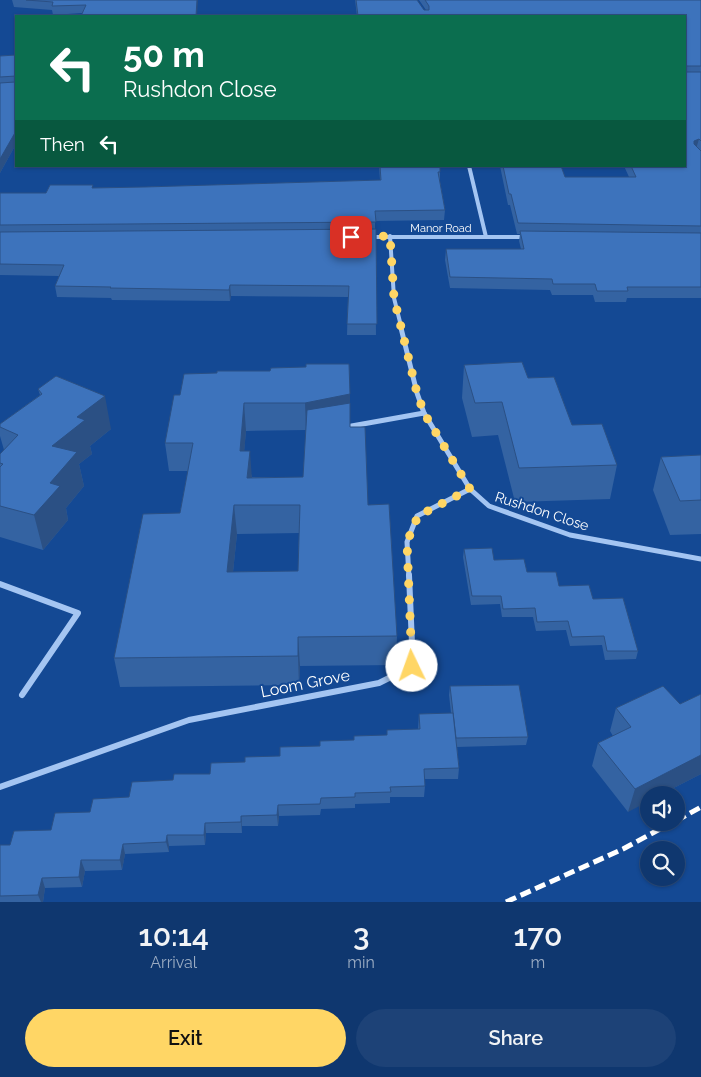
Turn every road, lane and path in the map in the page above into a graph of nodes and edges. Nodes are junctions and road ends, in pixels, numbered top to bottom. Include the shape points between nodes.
1 (470, 167) edge
2 (390, 236) junction
3 (360, 237) edge
4 (486, 237) junction
5 (535, 238) edge
6 (424, 413) junction
7 (337, 429) edge
8 (470, 489) junction
9 (701, 559) edge
10 (0, 584) edge
11 (22, 695) dead end
12 (0, 787) edge

1 - 4 street
2 - 3 street, Manor Road
2 - 4 street, Manor Road
2 - 6 street, Rushdon Close via 394,298
4 - 5 street, Manor Road
6 - 7 street
6 - 8 street, Rushdon Close
8 - 9 street, Rushdon Close via 489,506 570,535
8 - 12 street, Loom Grove via 418,516 407,542 412,666 379,683 189,720
10 - 11 street via 78,613

